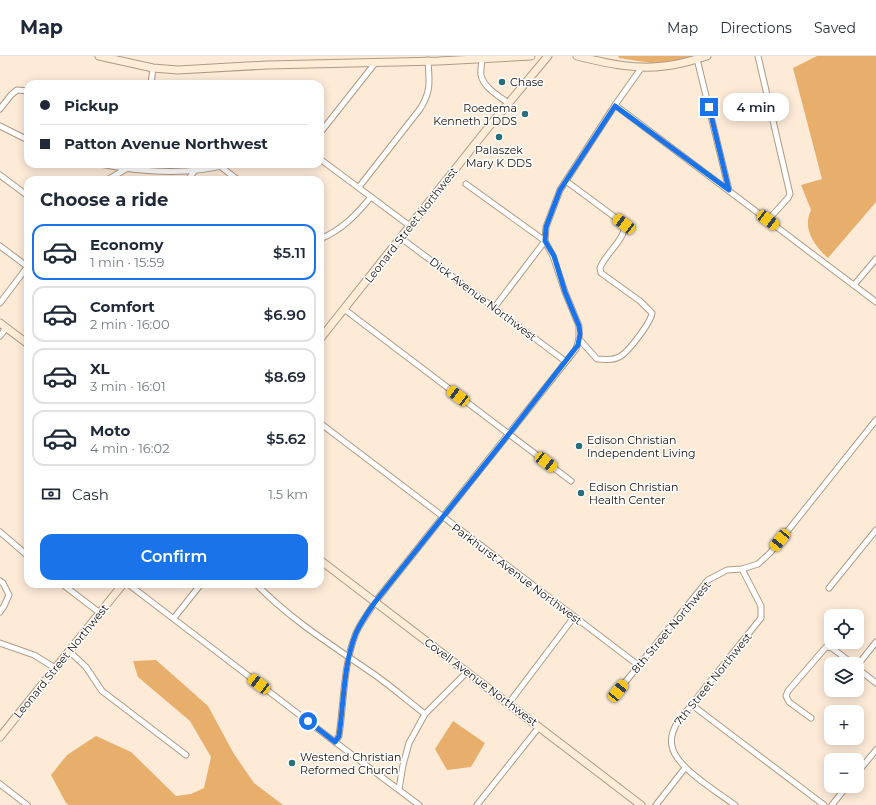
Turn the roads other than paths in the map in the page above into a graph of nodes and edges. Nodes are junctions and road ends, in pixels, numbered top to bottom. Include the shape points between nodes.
1 (99, 56) edge
2 (531, 56) edge
3 (548, 56) edge
4 (577, 56) edge
5 (707, 56) edge
6 (758, 56) edge
7 (515, 57) edge
8 (482, 59) junction
9 (697, 59) junction
10 (428, 60) junction
11 (376, 62) junction
12 (642, 67) junction
13 (153, 68) junction
14 (152, 80) edge
15 (24, 91) edge
16 (508, 103) junction
17 (615, 106) junction
18 (0, 109) edge
19 (0, 126) edge
20 (324, 128) edge
21 (24, 138) edge
22 (324, 162) edge
23 (121, 168) edge
24 (208, 168) edge
25 (223, 168) edge
26 (126, 169) junction
27 (195, 170) junction
28 (0, 175) edge
29 (115, 176) edge
30 (191, 176) edge
31 (233, 176) edge
32 (566, 181) junction
33 (466, 184) dead end
34 (359, 187) junction
35 (729, 190) junction
36 (24, 193) edge
37 (371, 197) junction
38 (768, 220) junction
39 (410, 226) junction
40 (324, 237) edge
41 (401, 238) junction
42 (545, 241) junction
43 (0, 246) edge
44 (876, 259) edge
45 (24, 264) edge
46 (24, 272) edge
47 (854, 285) junction
48 (876, 302) edge
49 (0, 303) edge
50 (494, 308) junction
51 (344, 309) junction
52 (3, 326) edge
53 (324, 334) edge
54 (0, 336) edge
55 (579, 339) junction
56 (24, 341) edge
57 (565, 361) junction
58 (876, 420) edge
59 (324, 426) edge
60 (509, 434) junction
61 (571, 482) dead end
62 (443, 517) junction
63 (876, 530) edge
64 (0, 532) edge
65 (24, 553) edge
66 (324, 563) edge
67 (742, 569) junction
68 (0, 581) edge
69 (67, 588) edge
70 (120, 588) edge
71 (133, 588) edge
72 (198, 588) edge
73 (260, 588) edge
74 (829, 588) dead end
75 (375, 602) junction
76 (0, 612) edge
77 (100, 613) junction
78 (574, 617) junction
79 (174, 618) junction
80 (876, 642) edge
81 (0, 644) edge
82 (69, 651) junction
83 (349, 657) junction
84 (844, 657) edge
85 (864, 658) edge
86 (638, 665) junction
87 (56, 668) junction
88 (467, 672) junction
89 (864, 673) edge
90 (876, 683) edge
91 (618, 691) dead end
92 (509, 703) junction
93 (692, 705) junction
94 (425, 714) junction
95 (810, 718) dead end
96 (539, 727) junction
97 (0, 737) edge
98 (335, 742) junction
99 (876, 750) edge
100 (186, 755) dead end
101 (864, 765) edge
102 (685, 768) junction
103 (0, 784) edge
104 (399, 790) junction
105 (841, 793) edge
106 (27, 805) edge
107 (419, 805) edge
108 (477, 805) edge
109 (641, 805) edge
110 (656, 805) edge
111 (735, 805) edge
112 (824, 805) edge
113 (832, 805) edge

1 - 13 main road
2 - 7 main road
3 - 16 main road, Leonard Street Northwest
4 - 12 main road
5 - 9 main road
6 - 38 street via 790,194
7 - 8 main road
8 - 10 main road
8 - 16 street via 482,80
9 - 12 main road via 666,66
9 - 35 street
10 - 11 main road
10 - 34 street via 430,89 427,98
11 - 13 main road via 178,70
11 - 20 street
12 - 17 street
13 - 14 street
15 - 18 street via 17,90
16 - 39 main road, Leonard Street Northwest
17 - 32 street
17 - 35 street
19 - 21 street
22 - 34 street
23 - 26 street
24 - 27 street
25 - 31 street
26 - 27 street
26 - 29 street
27 - 30 street
28 - 36 street
32 - 42 street via 546,227
32 - 55 street via 624,224 626,229 607,255 600,268 601,273 652,313 650,320 629,347 615,359 597,358
33 - 42 street
34 - 37 street
35 - 38 street
37 - 39 street
37 - 40 street via 339,230
38 - 47 street
39 - 41 main road, Leonard Street Northwest
41 - 50 street, Dick Avenue Northwest
41 - 51 main road, Leonard Street Northwest
42 - 50 street
42 - 55 street via 554,256 579,326
43 - 45 street
44 - 47 street
46 - 49 street
47 - 48 street
50 - 57 street, Dick Avenue Northwest
51 - 53 main road, Leonard Street Northwest
51 - 60 street
52 - 54 street
52 - 56 main road
55 - 57 street via 576,348
57 - 60 street
58 - 67 street, 8th Street Northwest via 770,553 758,564
59 - 62 street, Parkhurst Avenue Northwest
60 - 61 street
60 - 62 street
62 - 75 street
62 - 78 street, Parkhurst Avenue Northwest
63 - 74 street
64 - 65 street
66 - 75 main road, Covell Avenue Northwest
67 - 86 street, 8th Street Northwest via 727,570 708,580
67 - 93 street, 7th Street Northwest via 761,606 761,618
68 - 76 street via 9,595
69 - 77 street
70 - 77 main road, Leonard Street Northwest
71 - 79 street
72 - 79 street
73 - 83 street via 287,614
75 - 83 street via 356,633
75 - 88 main road, Covell Avenue Northwest
77 - 82 main road, Leonard Street Northwest
78 - 86 street, Parkhurst Avenue Northwest
78 - 92 street
79 - 98 street
80 - 85 street
81 - 87 street via 34,655
82 - 87 main road, Leonard Street Northwest
82 - 100 street via 86,667 102,691
83 - 94 street
83 - 98 street via 339,736
84 - 95 street via 832,648 826,647 788,691 786,696 789,702
86 - 91 street, 8th Street Northwest
87 - 97 main road, Leonard Street Northwest
88 - 92 main road, Covell Avenue Northwest
88 - 94 street
89 - 90 street
92 - 96 main road, Covell Avenue Northwest
93 - 102 street, 7th Street Northwest via 677,722 671,738 675,756
93 - 112 street
94 - 104 street via 409,743
96 - 108 street
96 - 109 main road, Covell Avenue Northwest
98 - 104 street
99 - 101 street
102 - 110 street
102 - 111 street, 7th Street Northwest
103 - 106 street
104 - 107 street
105 - 113 street

